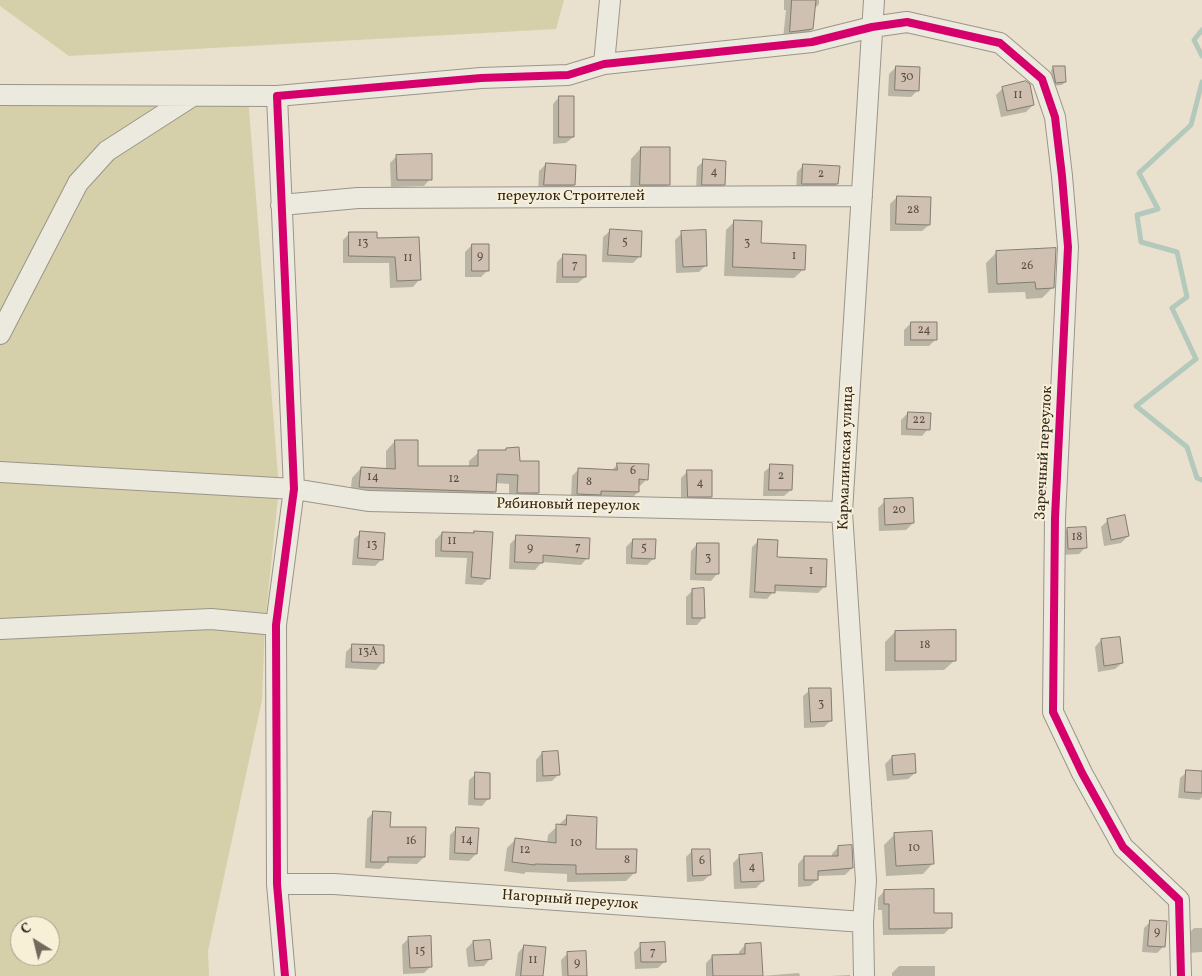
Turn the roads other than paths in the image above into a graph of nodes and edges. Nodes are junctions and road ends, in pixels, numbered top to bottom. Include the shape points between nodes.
1 (610, 0) edge
2 (874, 0) edge
3 (872, 27) junction
4 (604, 64) junction
5 (0, 95) edge
6 (277, 96) junction
7 (191, 97) junction
8 (862, 196) junction
9 (282, 206) junction
10 (2, 326) edge
11 (0, 472) edge
12 (294, 489) junction
13 (842, 512) junction
14 (276, 625) junction
15 (0, 629) edge
16 (277, 884) junction
17 (864, 922) junction
18 (285, 976) edge
19 (864, 976) edge
20 (1181, 976) edge

1 - 4 street
2 - 3 street, Кармалинская улица
3 - 4 street, Заречный переулок via 812,42
3 - 8 street, Кармалинская улица
3 - 20 street, Заречный переулок via 907,22 1000,43 1042,79 1055,117 1068,247 1055,518 1053,712 1123,847 1178,900
4 - 6 street, Заречный переулок via 568,76 481,78
5 - 7 street, Заречный переулок
6 - 7 street, Заречный переулок
6 - 9 street
7 - 10 street via 107,152 78,183
8 - 9 street, переулок Строителей via 358,198
8 - 13 street, Кармалинская улица
9 - 12 street
11 - 12 street, Рябиновый переулок
12 - 13 street, Рябиновый переулок via 368,501
12 - 14 street
13 - 17 street, Кармалинская улица via 866,881
14 - 15 street via 211,618
14 - 16 street
16 - 17 street, Нагорный переулок via 344,885
16 - 18 street
17 - 19 street, Кармалинская улица

